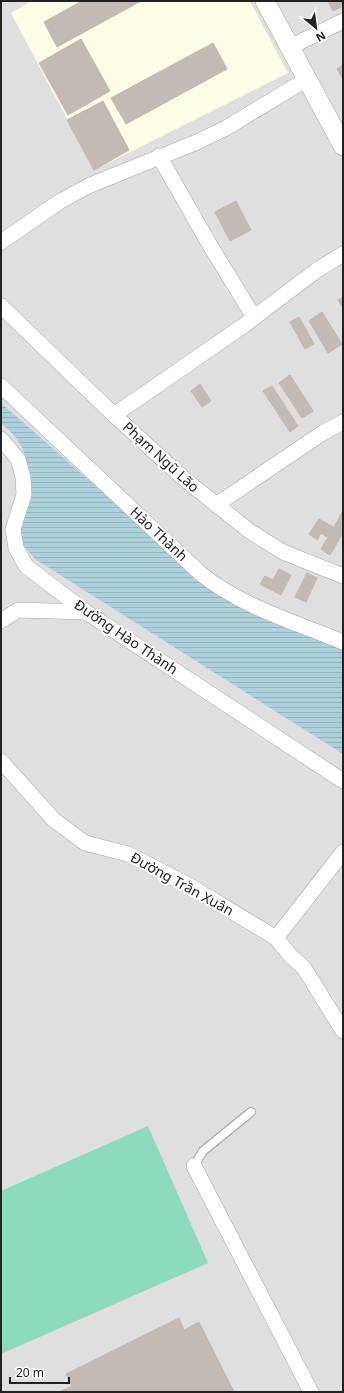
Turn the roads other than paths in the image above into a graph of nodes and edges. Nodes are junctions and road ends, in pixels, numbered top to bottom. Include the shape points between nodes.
1 (266, 1) edge
2 (343, 21) edge
3 (290, 47) junction
4 (307, 79) junction
5 (343, 146) edge
6 (159, 156) junction
7 (1, 242) edge
8 (343, 254) edge
9 (1, 306) edge
10 (254, 317) junction
11 (1, 386) edge
12 (114, 415) junction
13 (343, 422) edge
14 (1, 439) edge
15 (216, 505) junction
16 (343, 576) edge
17 (86, 612) junction
18 (1, 621) edge
19 (343, 642) edge
20 (1, 761) edge
21 (343, 781) edge
22 (343, 852) edge
23 (276, 938) junction
24 (343, 1031) edge
25 (251, 1112) dead end
26 (194, 1166) joint
27 (311, 1392) edge

1 - 3 street
2 - 3 street
3 - 4 street
4 - 5 street
4 - 6 street via 226,128
6 - 7 street via 88,186 59,202
6 - 10 street
8 - 10 street
9 - 12 street, Phạm Ngũ Lão
10 - 12 street
11 - 19 street, Hào Thành via 216,586 252,606
12 - 15 street, Phạm Ngũ Lão
13 - 15 street via 324,432
14 - 17 street, Đường Hào Thành via 18,459 23,477 24,495 13,529 16,548 26,566
15 - 16 street, Phạm Ngũ Lão via 248,530 284,552
17 - 18 street via 18,610
17 - 21 street, Đường Hào Thành
20 - 23 street, Đường Trần Xuân via 54,820 85,843 128,854 190,886
22 - 23 street
23 - 24 street, Đường Trần Xuân via 304,968
25 - 26 lane via 203,1151
26 - 27 street

